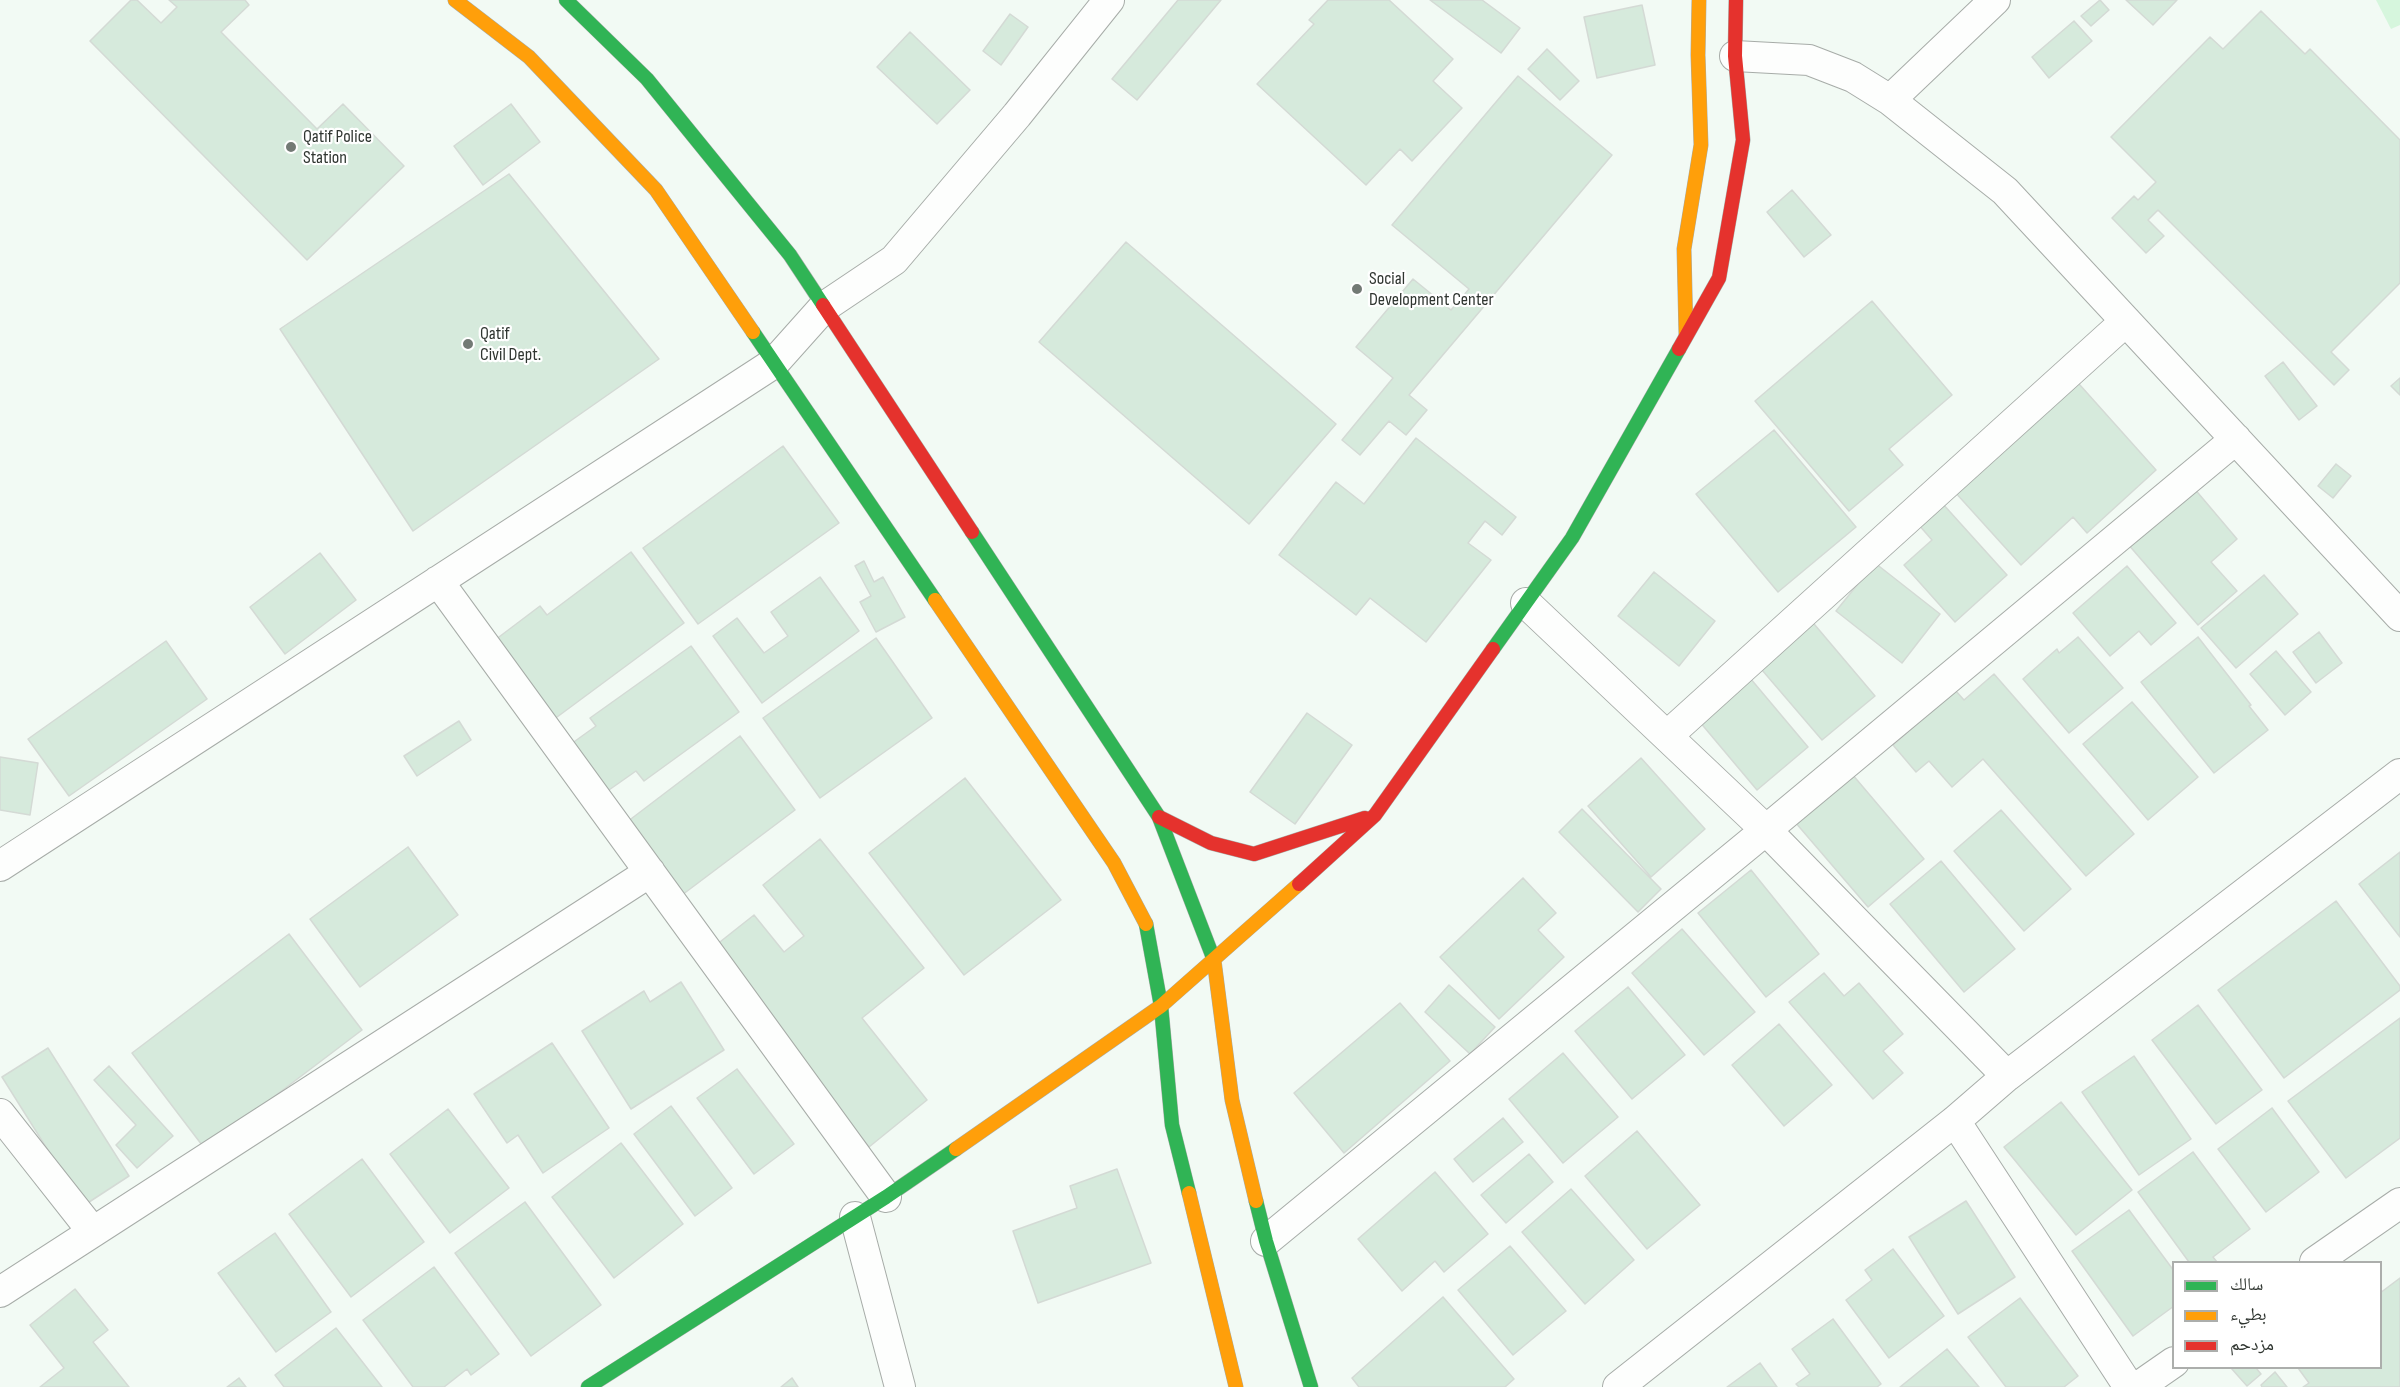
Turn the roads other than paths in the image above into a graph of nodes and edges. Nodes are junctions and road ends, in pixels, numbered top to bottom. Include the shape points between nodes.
1 (455, 0) edge
2 (566, 0) edge
3 (1109, 0) edge
4 (1699, 0) edge
5 (1736, 0) edge
6 (1995, 0) edge
7 (1735, 56) junction
8 (1890, 100) junction
9 (824, 307) junction
10 (2126, 321) junction
11 (1686, 336) junction
12 (774, 363) junction
13 (2236, 439) junction
14 (438, 581) junction
15 (1526, 603) junction
16 (2400, 616) edge
17 (1667, 736) junction
18 (2400, 774) edge
19 (1375, 815) junction
20 (1159, 817) junction
21 (1766, 830) junction
22 (0, 866) edge
23 (650, 872) junction
24 (1215, 961) junction
25 (1161, 1006) junction
26 (2007, 1076) junction
27 (0, 1114) edge
28 (1955, 1121) junction
29 (886, 1197) junction
30 (2400, 1203) edge
31 (855, 1217) junction
32 (93, 1232) junction
33 (1266, 1241) junction
34 (2318, 1261) edge
35 (0, 1292) edge
36 (2172, 1363) edge
37 (588, 1387) edge
38 (900, 1387) edge
39 (1236, 1387) edge
40 (1311, 1387) edge
41 (1618, 1387) edge
42 (2129, 1387) edge
43 (2139, 1387) edge

1 - 12 street via 529,57 656,190
2 - 9 street via 647,79 790,255
3 - 9 street via 894,261
4 - 11 street via 1701,145 1684,249
5 - 7 street
6 - 8 street
7 - 8 street via 1809,60 1853,77
7 - 11 street via 1743,140 1719,278
8 - 10 street via 2005,191
9 - 12 street
9 - 20 street
10 - 13 street
10 - 17 street
11 - 15 street via 1572,538
12 - 14 street
12 - 25 street via 1114,863 1148,926
13 - 16 street
13 - 21 street
14 - 22 street
14 - 23 street
15 - 17 street
15 - 19 street
17 - 21 street
18 - 26 street
19 - 20 street via 1254,854 1210,843
19 - 24 street
20 - 24 street
21 - 26 street
21 - 33 street
23 - 29 street
23 - 32 street
24 - 25 street
24 - 33 street via 1233,1100
25 - 29 street
25 - 39 street via 1172,1125
26 - 28 street
27 - 32 street
28 - 41 street
28 - 42 street
29 - 31 street
30 - 34 street
31 - 37 street
31 - 38 street
32 - 35 street
33 - 40 street
36 - 43 street

